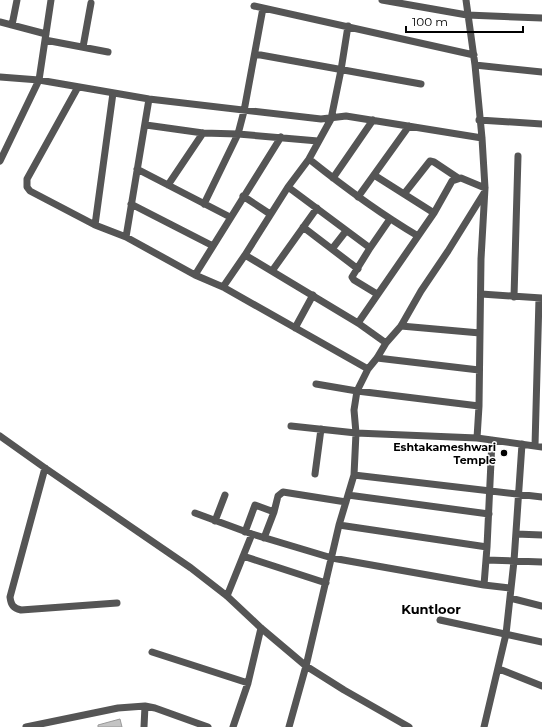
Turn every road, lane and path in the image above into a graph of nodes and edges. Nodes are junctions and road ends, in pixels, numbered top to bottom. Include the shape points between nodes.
1 (17, 0) edge
2 (51, 0) edge
3 (382, 0) edge
4 (466, 0) edge
5 (91, 3) dead end
6 (254, 6) dead end
7 (263, 8) junction
8 (467, 15) junction
9 (542, 18) edge
10 (0, 22) edge
11 (12, 25) junction
12 (348, 26) junction
13 (46, 37) junction
14 (83, 47) junction
15 (108, 52) dead end
16 (255, 54) junction
17 (474, 55) junction
18 (475, 65) junction
19 (341, 70) junction
20 (542, 72) edge
21 (1, 80) edge
22 (39, 80) junction
23 (421, 84) dead end
24 (78, 87) junction
25 (113, 93) junction
26 (149, 99) junction
27 (244, 111) junction
28 (331, 119) junction
29 (373, 120) junction
30 (479, 120) junction
31 (542, 124) edge
32 (146, 125) junction
33 (409, 126) junction
34 (204, 133) junction
35 (238, 134) junction
36 (282, 137) junction
37 (482, 138) junction
38 (318, 141) junction
39 (518, 156) dead end
40 (309, 160) junction
41 (0, 161) edge
42 (137, 169) junction
43 (374, 175) junction
44 (333, 178) junction
45 (458, 178) junction
46 (168, 185) junction
47 (288, 187) junction
48 (484, 190) junction
49 (404, 194) junction
50 (243, 196) junction
51 (358, 197) junction
52 (132, 204) junction
53 (204, 204) junction
54 (317, 208) junction
55 (434, 213) junction
56 (270, 214) junction
57 (230, 217) junction
58 (390, 219) junction
59 (95, 224) junction
60 (303, 227) junction
61 (346, 231) junction
62 (418, 236) junction
63 (126, 237) junction
64 (213, 246) junction
65 (370, 248) junction
66 (332, 249) junction
67 (245, 255) junction
68 (358, 268) junction
69 (272, 271) junction
70 (195, 275) junction
71 (223, 287) junction
72 (377, 294) junction
73 (481, 294) junction
74 (313, 296) junction
75 (514, 297) junction
76 (541, 298) edge
77 (358, 323) junction
78 (401, 326) junction
79 (295, 328) junction
80 (480, 333) junction
81 (386, 343) junction
82 (377, 358) junction
83 (368, 369) junction
84 (479, 370) junction
85 (316, 384) dead end
86 (357, 391) junction
87 (479, 406) junction
88 (292, 426) dead end
89 (321, 429) junction
90 (356, 433) junction
91 (0, 436) edge
92 (477, 438) junction
93 (492, 440) junction
94 (522, 444) junction
95 (539, 447) edge
96 (45, 468) junction
97 (315, 474) dead end
98 (354, 475) junction
99 (490, 492) junction
100 (518, 494) junction
101 (225, 495) dead end
102 (542, 497) edge
103 (347, 498) junction
104 (274, 512) junction
105 (195, 514) dead end
106 (489, 514) junction
107 (215, 521) junction
108 (339, 525) junction
109 (249, 533) junction
110 (516, 534) junction
111 (542, 535) edge
112 (264, 538) junction
113 (487, 547) junction
114 (243, 556) junction
115 (332, 558) junction
116 (486, 560) junction
117 (514, 561) junction
118 (542, 562) edge
119 (326, 583) junction
120 (484, 585) junction
121 (510, 588) junction
122 (227, 596) junction
123 (510, 598) junction
124 (117, 603) dead end
125 (542, 606) edge
126 (440, 620) dead end
127 (261, 628) junction
128 (506, 634) junction
129 (542, 642) edge
130 (152, 652) dead end
131 (306, 666) junction
132 (499, 669) junction
133 (248, 683) junction
134 (542, 686) edge
135 (145, 706) junction
136 (26, 727) edge
137 (144, 727) edge
138 (208, 727) edge
139 (233, 727) edge
140 (289, 727) edge
141 (409, 727) edge
142 (484, 727) edge

1 - 11 street
2 - 13 street
3 - 8 street
4 - 8 street
5 - 14 street
6 - 7 street
7 - 12 street
7 - 16 street
8 - 9 street
8 - 17 street
10 - 11 street
11 - 13 street
12 - 17 street
12 - 19 street
13 - 14 street
13 - 22 street
14 - 15 street
16 - 19 street
16 - 27 street
17 - 18 street
18 - 20 street
18 - 30 street
19 - 23 street
19 - 28 street
21 - 22 street
22 - 24 street
22 - 41 street
24 - 25 street
24 - 59 street via 27,179 27,184 30,191
25 - 26 street
25 - 59 street
26 - 27 street
26 - 32 street
27 - 28 street
27 - 35 street
28 - 29 street via 346,116
28 - 38 street
29 - 33 street
29 - 44 street
30 - 31 street
30 - 37 street
32 - 34 street
32 - 42 street
33 - 37 street
33 - 43 street
34 - 35 street
34 - 46 street
35 - 36 street
35 - 53 street
36 - 38 street
36 - 50 street
37 - 48 street
38 - 40 street
39 - 75 street
40 - 44 street
40 - 47 street
42 - 46 street
42 - 52 street
43 - 49 street
43 - 51 street
44 - 51 street
45 - 48 street
45 - 49 street via 430,161
45 - 55 street via 452,181
46 - 53 street
47 - 54 street
47 - 56 street
48 - 73 street
48 - 78 street
49 - 55 street
50 - 56 street
50 - 57 street
51 - 58 street
52 - 63 street
52 - 64 street
53 - 57 street
54 - 60 street
54 - 61 street
55 - 62 street
56 - 67 street
57 - 64 street
58 - 62 street
58 - 65 street
59 - 63 street
60 - 66 street
60 - 69 street
61 - 65 street
61 - 66 street
62 - 72 street
63 - 70 street
64 - 70 street
65 - 68 street
66 - 68 street
67 - 69 street
67 - 71 street
68 - 72 street via 352,279
69 - 74 street
70 - 71 street
71 - 79 street
72 - 77 street
73 - 75 street
73 - 80 street
74 - 77 street
74 - 79 street
75 - 76 street
76 - 95 street
77 - 81 street
78 - 80 street
78 - 81 street
79 - 83 street
80 - 84 street
81 - 82 street
82 - 83 street
82 - 84 street
83 - 86 street
84 - 87 street
85 - 86 street
86 - 87 street
86 - 90 street via 354,410
87 - 92 street
88 - 89 street
89 - 90 street
89 - 97 street
90 - 92 street
90 - 98 street
91 - 96 street
92 - 93 street
93 - 94 street
93 - 99 street
94 - 95 street
94 - 100 street
96 - 122 street via 191,568
96 - 124 street via 10,597 11,605 21,610
98 - 99 street
98 - 103 street
99 - 100 street
99 - 106 street
100 - 102 street
100 - 110 street
101 - 107 street
103 - 104 street via 283,492 278,496
103 - 106 street
103 - 108 street
104 - 109 street via 255,505
104 - 112 street
105 - 107 street
106 - 113 street
107 - 109 street
108 - 113 street
108 - 115 street
109 - 112 street
109 - 114 street
110 - 111 street
110 - 117 street
112 - 115 street
113 - 116 street
114 - 119 street
114 - 122 street
115 - 119 street
115 - 120 street
116 - 117 street
116 - 120 street
117 - 118 street
117 - 121 street
119 - 131 street
120 - 121 street
121 - 123 street
122 - 127 street
123 - 125 street
123 - 128 street
126 - 128 street
127 - 131 street
127 - 133 street
128 - 129 street
128 - 132 street
130 - 133 street
131 - 140 street
131 - 141 street
132 - 134 street
132 - 142 street
133 - 139 street
135 - 136 street via 118,708
135 - 137 street
135 - 138 street

